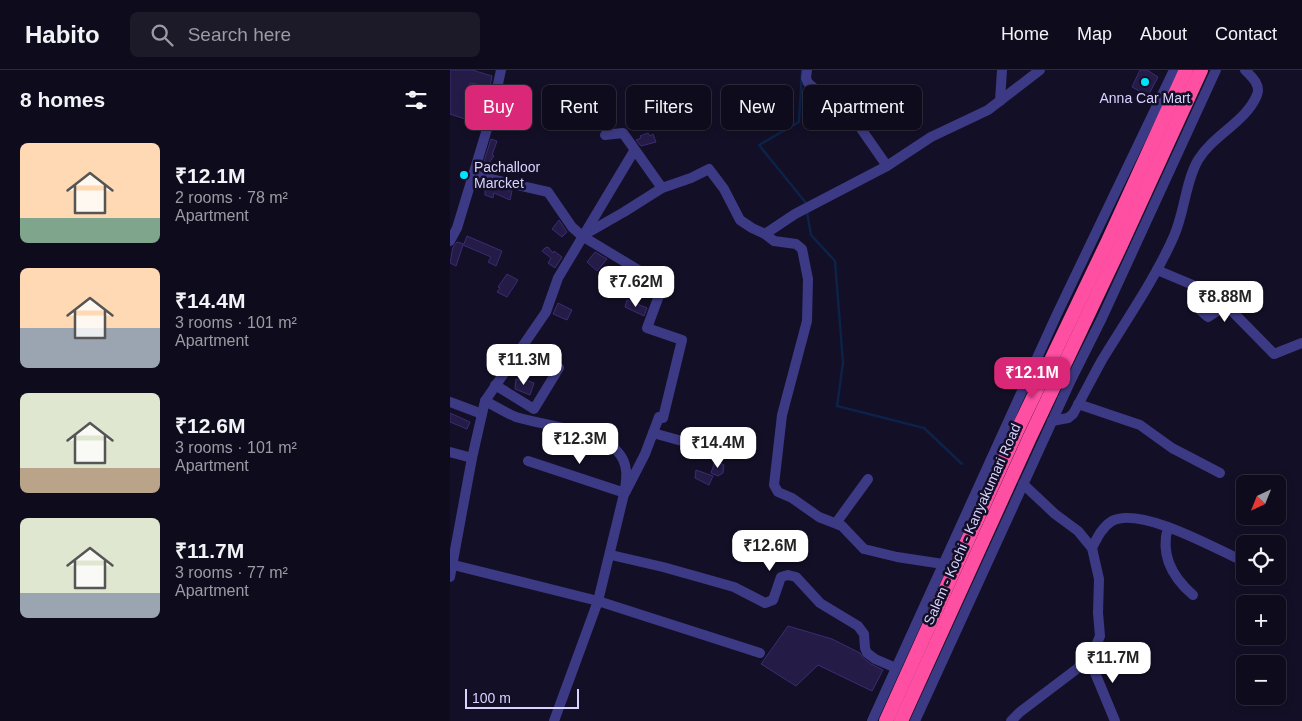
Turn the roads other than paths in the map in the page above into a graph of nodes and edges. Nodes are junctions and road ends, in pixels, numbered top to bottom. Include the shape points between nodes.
1 (501, 70) edge
2 (807, 70) edge
3 (1002, 70) edge
4 (1040, 70) edge
5 (1174, 70) edge
6 (1186, 70) edge
7 (1201, 70) edge
8 (1216, 70) edge
9 (1245, 70) edge
10 (1000, 101) junction
11 (605, 135) dead end
12 (634, 151) junction
13 (887, 166) junction
14 (473, 175) junction
15 (662, 188) junction
16 (765, 234) junction
17 (582, 236) junction
18 (450, 241) edge
19 (1157, 270) junction
20 (1302, 343) edge
21 (559, 368) dead end
22 (495, 385) junction
23 (485, 401) junction
24 (450, 402) edge
25 (1078, 404) junction
26 (482, 414) junction
27 (1052, 421) junction
28 (653, 433) junction
29 (450, 452) edge
30 (728, 454) dead end
31 (472, 458) junction
32 (528, 461) dead end
33 (1220, 473) dead end
34 (868, 479) dead end
35 (1023, 484) junction
36 (625, 493) junction
37 (836, 523) junction
38 (1168, 527) junction
39 (1092, 548) junction
40 (611, 555) junction
41 (1236, 558) edge
42 (451, 564) edge
43 (943, 564) junction
44 (450, 576) edge
45 (1194, 596) dead end
46 (598, 601) junction
47 (760, 653) dead end
48 (1088, 656) junction
49 (896, 668) junction
50 (554, 721) edge
51 (872, 721) edge
52 (886, 721) edge
53 (901, 721) edge
54 (915, 721) edge
55 (1011, 721) edge
56 (1115, 721) edge

1 - 14 street
2 - 13 street via 808,82 857,123
3 - 10 street
4 - 10 street
5 - 43 street via 1057,314
6 - 52 highway, Salem - Kochi - Kanyakumari Road
7 - 53 highway, Salem - Kochi - Kanyakumari Road
8 - 27 street
9 - 19 street via 1256,81 1258,94 1194,167 1180,221
10 - 13 street via 931,137
11 - 12 street via 623,133
12 - 15 street
12 - 17 street
13 - 16 street via 795,214
14 - 17 street via 548,192
14 - 18 street
15 - 16 street via 709,169 740,220
15 - 17 street
16 - 37 street via 774,241 796,244 802,249 809,297 804,339 782,415 774,485 778,492 819,517
17 - 22 street via 558,278 546,312
17 - 28 street via 640,271 667,274 647,328 682,340 663,418 659,417
19 - 20 street via 1200,288 1201,312 1208,316 1226,306 1274,354
19 - 25 street
21 - 22 street via 534,409
22 - 23 street
23 - 26 street
23 - 36 street via 514,416 591,436 613,446 625,464
24 - 26 street
25 - 27 street via 1068,418
25 - 33 street via 1140,425 1172,448
26 - 31 street
27 - 35 street
28 - 30 street
28 - 36 street
29 - 31 street
31 - 42 street
32 - 36 street
34 - 37 street
35 - 39 street via 1078,531
35 - 54 street
36 - 40 street
37 - 43 street via 859,546 869,551
38 - 39 street via 1131,517 1120,518 1104,528
38 - 41 street
38 - 45 street via 1165,542 1167,561 1183,587
39 - 48 street via 1099,579 1100,636
40 - 46 street
40 - 49 street via 725,585 765,603 773,600 781,577 796,577 820,603 858,626 864,634 867,653
42 - 44 street
42 - 46 street
43 - 49 street
46 - 47 street
46 - 50 street
48 - 55 street via 1074,672
48 - 56 street
49 - 51 street

